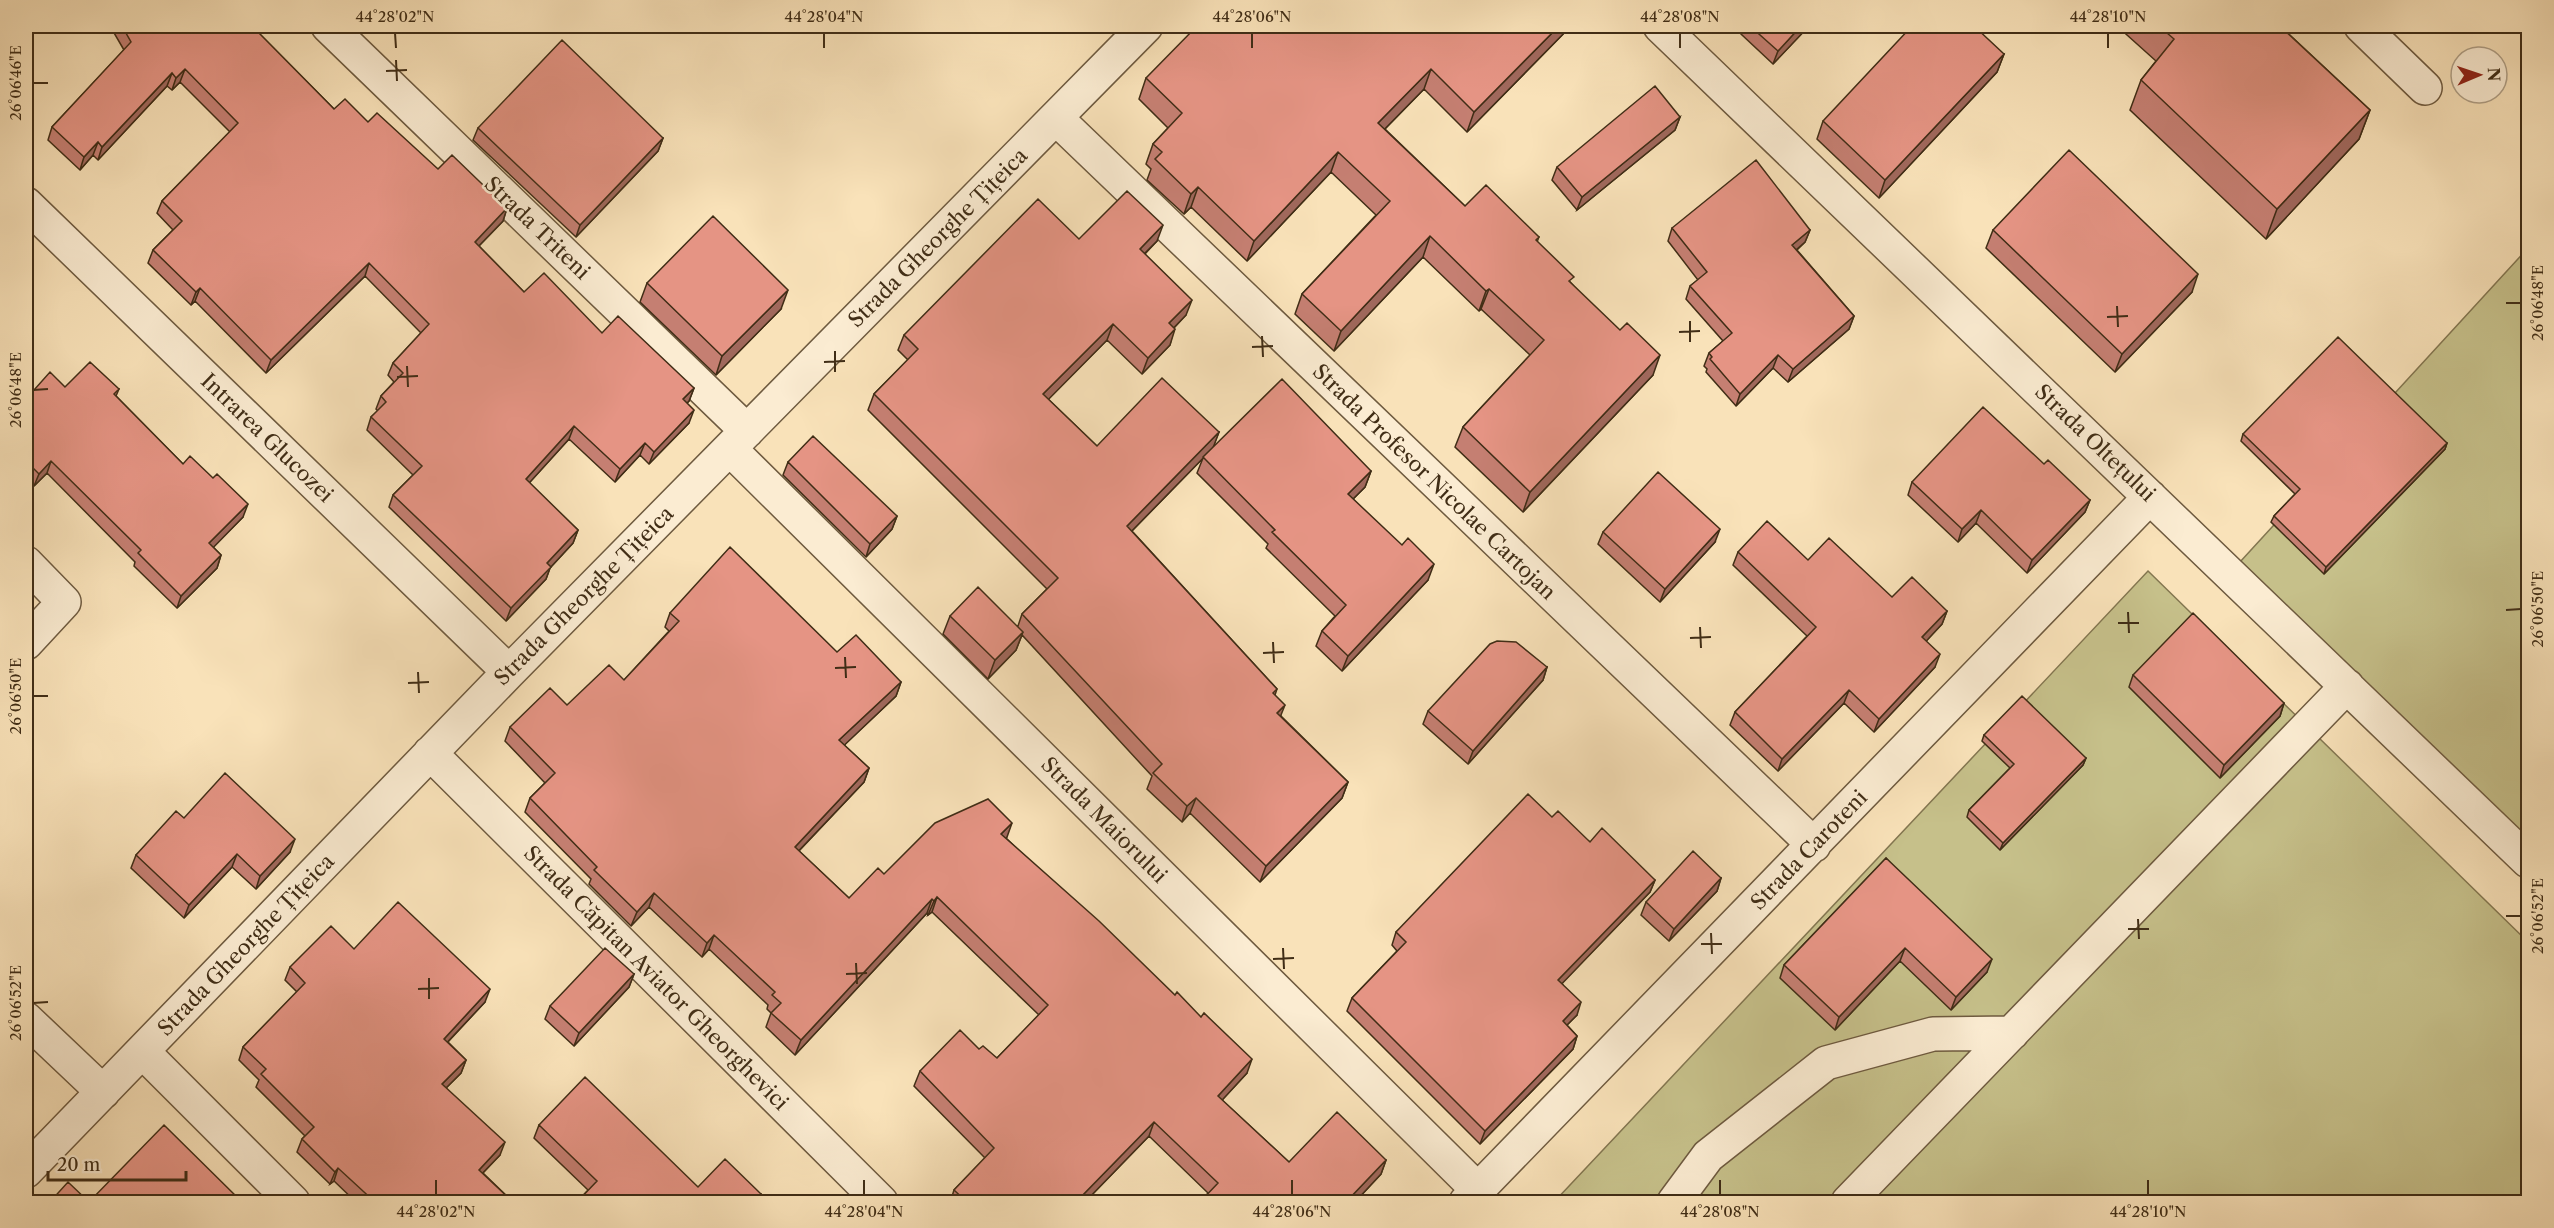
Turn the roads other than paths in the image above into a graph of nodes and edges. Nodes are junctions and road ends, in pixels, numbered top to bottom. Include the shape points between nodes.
1 (328, 26) edge
2 (1146, 26) edge
3 (1660, 26) edge
4 (2361, 26) edge
5 (2425, 88) dead end
6 (1056, 117) junction
7 (26, 204) edge
8 (738, 440) junction
9 (2150, 497) junction
10 (26, 563) edge
11 (26, 643) edge
12 (508, 672) junction
13 (2346, 687) junction
14 (430, 753) junction
15 (1814, 845) junction
16 (2529, 861) edge
17 (26, 1019) edge
18 (2012, 1033) junction
19 (143, 1052) junction
20 (103, 1092) junction
21 (26, 1171) edge
22 (1472, 1196) edge
23 (294, 1203) edge
24 (881, 1203) edge
25 (1674, 1203) edge
26 (1848, 1203) edge

1 - 8 street, Strada Triteni
2 - 6 street, Strada Gheorghe Țițeica
3 - 9 street, Strada Oltețului
4 - 5 street
6 - 8 street, Strada Gheorghe Țițeica
6 - 15 street, Strada Profesor Nicolae Cartojan
7 - 12 street, Intrarea Glucozei
8 - 12 street, Strada Gheorghe Țițeica
8 - 22 street, Strada Maiorului
9 - 13 street, Strada Oltețului
9 - 15 street, Strada Caroteni
10 - 11 street via 64,602
12 - 14 street, Strada Gheorghe Țițeica
13 - 16 street, Strada Oltețului
13 - 18 street
14 - 19 street, Strada Gheorghe Țițeica
14 - 24 street, Strada Căpitan Aviator Gheorghevici
15 - 22 street, Strada Caroteni
17 - 20 street
18 - 25 street via 1933,1034 1826,1063 1708,1156
18 - 26 street
19 - 20 street, Strada Gheorghe Țițeica
19 - 23 street
20 - 21 street, Strada Gheorghe Țițeica

